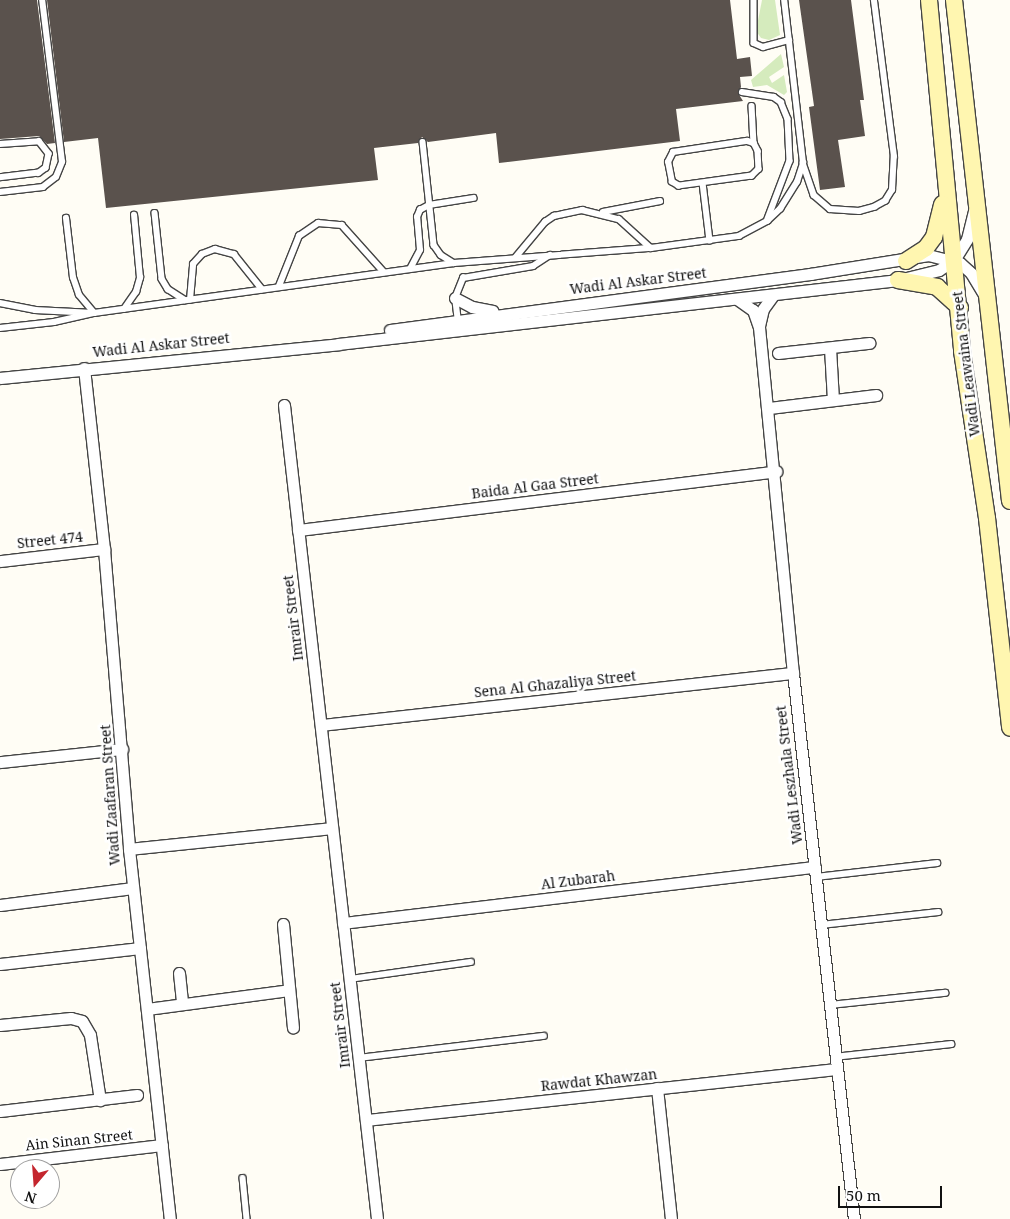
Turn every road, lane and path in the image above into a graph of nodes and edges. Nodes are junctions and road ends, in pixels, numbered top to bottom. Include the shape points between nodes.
1 (42, 0) edge
2 (754, 0) edge
3 (784, 0) edge
4 (874, 0) edge
5 (928, 0) edge
6 (954, 0) edge
7 (788, 40) junction
8 (742, 92) dead end
9 (752, 106) dead end
10 (423, 142) dead end
11 (754, 143) junction
12 (0, 144) edge
13 (946, 160) junction
14 (802, 163) junction
15 (0, 178) edge
16 (703, 183) junction
17 (0, 192) edge
18 (473, 198) dead end
19 (975, 199) junction
20 (660, 201) dead end
21 (429, 205) junction
22 (601, 213) junction
23 (154, 214) dead end
24 (134, 215) dead end
25 (66, 218) dead end
26 (767, 221) junction
27 (710, 241) junction
28 (651, 248) junction
29 (550, 255) junction
30 (515, 258) junction
31 (954, 260) junction
32 (906, 261) junction
33 (454, 263) junction
34 (410, 269) junction
35 (384, 272) junction
36 (898, 280) junction
37 (279, 286) junction
38 (262, 289) junction
39 (773, 295) junction
40 (455, 298) junction
41 (738, 298) junction
42 (985, 298) junction
43 (188, 300) junction
44 (0, 303) edge
45 (960, 308) junction
46 (124, 309) junction
47 (508, 312) junction
48 (94, 313) junction
49 (458, 324) junction
50 (759, 327) junction
51 (0, 328) edge
52 (868, 343) dead end
53 (830, 348) junction
54 (778, 353) dead end
55 (84, 368) junction
56 (0, 378) edge
57 (876, 395) dead end
58 (833, 400) junction
59 (284, 405) dead end
60 (768, 408) junction
61 (776, 471) junction
62 (1010, 501) edge
63 (298, 530) junction
64 (104, 549) junction
65 (0, 561) edge
66 (792, 673) junction
67 (321, 725) junction
68 (1010, 728) edge
69 (122, 749) junction
70 (0, 762) edge
71 (332, 828) junction
72 (129, 849) junction
73 (937, 863) dead end
74 (816, 872) junction
75 (133, 888) junction
76 (0, 905) edge
77 (938, 912) dead end
78 (343, 923) junction
79 (283, 924) dead end
80 (821, 925) junction
81 (140, 948) junction
82 (471, 962) dead end
83 (0, 964) edge
84 (179, 973) dead end
85 (350, 979) junction
86 (289, 990) junction
87 (945, 993) dead end
88 (182, 1004) junction
89 (829, 1005) junction
90 (147, 1009) junction
91 (0, 1025) edge
92 (293, 1028) dead end
93 (544, 1036) dead end
94 (952, 1044) dead end
95 (834, 1057) junction
96 (359, 1058) junction
97 (835, 1069) junction
98 (657, 1088) junction
99 (137, 1095) dead end
100 (100, 1100) junction
101 (0, 1111) edge
102 (366, 1120) junction
103 (162, 1145) junction
104 (0, 1164) edge
105 (243, 1178) dead end
106 (170, 1219) edge
107 (247, 1219) edge
108 (377, 1219) edge
109 (671, 1219) edge
110 (854, 1219) edge

1 - 17 lane via 62,162 56,177 43,187
2 - 7 lane via 754,43 763,47
3 - 7 lane
4 - 14 lane via 894,157 892,190 885,201 874,207 859,211 830,209 814,196
5 - 13 main road, Wadi Leawaina Street
6 - 19 main road, Wadi Leawaina Street
7 - 14 lane
8 - 26 lane via 774,97 781,102 788,120 790,161
9 - 11 lane
10 - 21 lane
11 - 16 lane via 760,165 756,175
11 - 16 lane via 747,141 689,148 671,155 668,166 674,184
12 - 15 lane via 39,141 49,154 46,168 39,173
13 - 31 main road, Wadi Leawaina Street
13 - 32 main road via 936,232 926,248
14 - 26 lane via 789,196
16 - 27 lane
18 - 21 lane
19 - 31 street via 968,235
19 - 42 main road, Wadi Leawaina Street
20 - 22 lane
21 - 33 lane via 434,245 441,256
21 - 34 lane via 418,213 420,250
22 - 28 lane via 619,220
22 - 30 lane via 582,210 554,216 537,229
23 - 43 lane via 162,279 168,289
24 - 46 lane via 140,278 136,292
25 - 48 lane via 73,278 79,295
26 - 27 lane via 739,236
27 - 28 lane
28 - 29 lane
29 - 30 lane
29 - 40 lane via 533,266 463,278
30 - 33 lane
31 - 32 street, Wadi Al Askar Street via 928,255
31 - 36 street, Wadi Al Askar Street via 939,270
31 - 42 street, Wadi Al Askar Street via 971,273
31 - 45 main road, Wadi Leawaina Street
32 - 47 street, Wadi Al Askar Street
33 - 34 lane
34 - 35 lane
35 - 37 lane
35 - 37 lane via 346,229 330,222 318,223 299,236
36 - 39 street, Wadi Al Askar Street
36 - 45 main road via 937,287
37 - 38 lane
38 - 43 lane
38 - 43 lane via 234,254 215,249 202,254 193,264
39 - 41 street, Wadi Al Askar Street
39 - 50 street, Wadi Leszhala Street via 763,309
40 - 47 street via 478,308
40 - 49 lane
41 - 49 street, Wadi Al Askar Street
41 - 50 street, Wadi Leszhala Street via 753,310
42 - 62 main road, Wadi Leawaina Street
43 - 46 lane
44 - 48 lane via 35,310
45 - 68 main road, Wadi Leawaina Street via 962,351 986,518
46 - 48 lane
47 - 49 street, Wadi Al Askar Street
48 - 51 lane via 54,322
49 - 55 street, Wadi Al Askar Street via 344,337 326,343
50 - 60 street, Wadi Leszhala Street
52 - 53 street
53 - 54 street
53 - 58 street
55 - 56 street, Wadi Al Askar Street
55 - 64 street, Wadi Zaafaran Street
57 - 58 street
58 - 60 street
59 - 63 street, Imrair Street
60 - 61 street, Wadi Leszhala Street
61 - 63 street, Baida Al Gaa Street
61 - 66 street, Wadi Leszhala Street
63 - 67 street, Imrair Street
64 - 65 street, Street 474
64 - 69 street, Wadi Zaafaran Street
66 - 67 street, Sena Al Ghazaliya Street
66 - 74 street, Wadi Leszhala Street
67 - 71 street, Imrair Street
69 - 70 street
69 - 72 street, Wadi Zaafaran Street
71 - 72 street
71 - 78 street, Imrair Street
72 - 75 street, Wadi Zaafaran Street
73 - 74 lane
74 - 78 street, Al Zubarah
74 - 80 street, Wadi Leszhala Street
75 - 76 street
75 - 81 street, Wadi Zaafaran Street
77 - 80 lane
78 - 85 street, Imrair Street
79 - 86 street
80 - 89 street, Wadi Leszhala Street
81 - 83 street
81 - 90 street, Wadi Zaafaran Street
82 - 85 lane
84 - 88 street
85 - 96 street, Imrair Street
86 - 88 street
86 - 92 street
87 - 89 lane
88 - 90 street
89 - 95 street, Wadi Leszhala Street
90 - 103 street, Wadi Zaafaran Street
91 - 100 street via 71,1018 82,1021 89,1030
93 - 96 lane
94 - 95 lane
95 - 97 street, Wadi Leszhala Street
96 - 102 street, Imrair Street
97 - 98 street, Rawdat Khawzan
97 - 110 street, Wadi Leszhala Street
98 - 102 street, Rawdat Khawzan
98 - 109 street
99 - 100 street
100 - 101 street
102 - 108 street, Imrair Street
103 - 104 street, Ain Sinan Street
103 - 106 street, Wadi Zaafaran Street
105 - 107 lane

